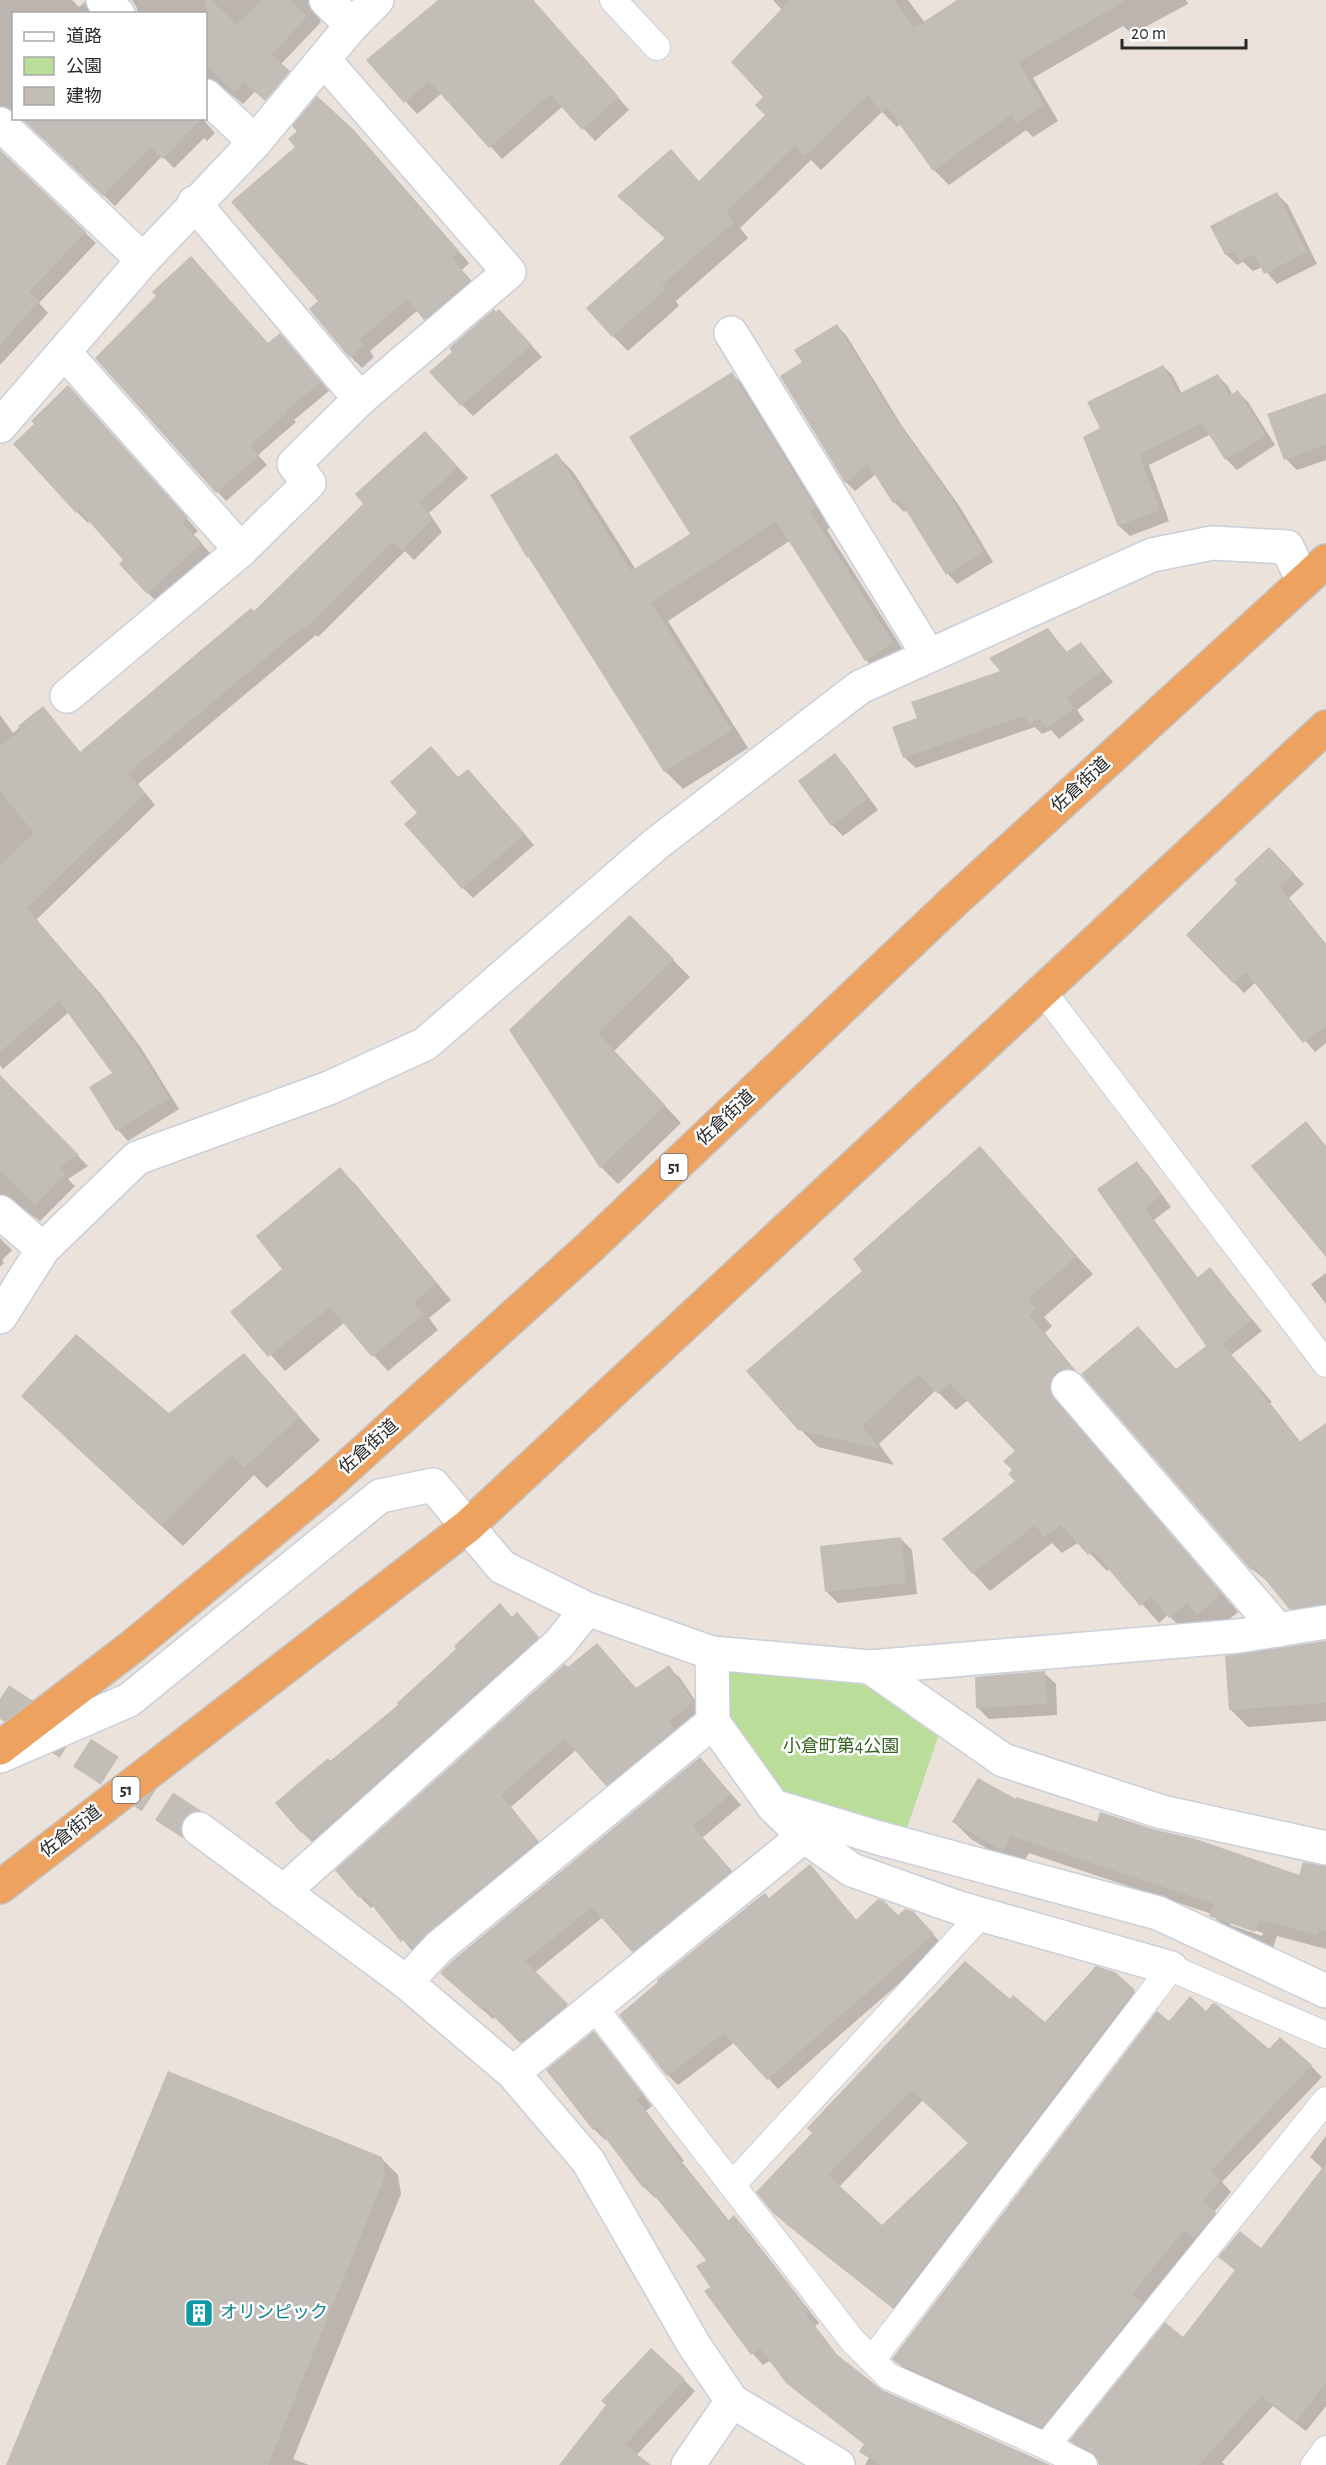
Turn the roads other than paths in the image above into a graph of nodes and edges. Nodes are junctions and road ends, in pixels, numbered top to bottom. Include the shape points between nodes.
1 (103, 0) edge
2 (326, 0) edge
3 (377, 0) edge
4 (613, 0) edge
5 (116, 12) edge
6 (352, 25) junction
7 (657, 47) dead end
8 (324, 60) junction
9 (207, 97) edge
10 (0, 124) edge
11 (255, 142) junction
12 (194, 203) junction
13 (142, 260) junction
14 (731, 333) dead end
15 (64, 352) junction
16 (360, 399) junction
17 (0, 426) edge
18 (241, 550) junction
19 (1314, 571) edge
20 (929, 656) junction
21 (67, 696) dead end
22 (1326, 727) edge
23 (1042, 990) junction
24 (0, 1212) edge
25 (43, 1249) junction
26 (0, 1317) edge
27 (1326, 1364) edge
28 (1068, 1387) dead end
29 (468, 1526) junction
30 (587, 1609) junction
31 (1326, 1622) edge
32 (1278, 1630) junction
33 (712, 1653) junction
34 (870, 1666) junction
35 (713, 1722) junction
36 (0, 1748) edge
37 (0, 1756) edge
38 (774, 1806) junction
39 (199, 1829) tunnel mouth
40 (804, 1836) junction
41 (1326, 1848) edge
42 (0, 1887) edge
43 (283, 1892) junction
44 (982, 1914) junction
45 (1172, 1968) junction
46 (406, 1982) junction
47 (1326, 1991) edge
48 (594, 2007) junction
49 (1326, 2035) edge
50 (513, 2073) junction
51 (1326, 2100) edge
52 (732, 2185) junction
53 (872, 2360) junction
54 (732, 2400) junction
55 (1046, 2446) junction
56 (1326, 2449) edge
57 (688, 2465) edge
58 (838, 2465) edge
59 (1084, 2465) edge
60 (1314, 2465) edge

1 - 5 street
2 - 6 street
3 - 6 street
4 - 7 lane
6 - 8 street
8 - 11 street
8 - 16 street via 509,272
9 - 11 street
10 - 13 street
11 - 12 street
12 - 13 street
12 - 16 street
13 - 15 street
14 - 20 street
15 - 17 street
15 - 18 street
16 - 18 street via 294,464 309,483
18 - 21 street
19 - 20 street via 1287,547 1212,543 1152,555
19 - 36 highway, 佐倉街道 / 51 via 953,902 591,1246 325,1487 133,1646
20 - 25 street via 860,687 656,844 425,1044 329,1088 137,1158
22 - 23 highway, 佐倉街道 / 51
23 - 27 lane
23 - 29 highway, 佐倉街道 / 51
24 - 25 street
25 - 26 street
28 - 32 street
29 - 30 street via 502,1567
29 - 37 street via 433,1485 380,1496 129,1700
29 - 42 highway, 佐倉街道 / 51
30 - 33 street
30 - 43 street via 559,1644
31 - 32 street
32 - 34 street
33 - 34 street
33 - 35 street
34 - 41 street via 1003,1760 1162,1812
35 - 38 street
35 - 46 street via 439,1947
38 - 40 street
38 - 47 street via 1158,1913
39 - 43 street
40 - 44 street via 852,1870
40 - 48 street
43 - 46 street
44 - 45 street
44 - 52 lane
45 - 49 lane
45 - 53 lane
46 - 50 street
48 - 50 street
48 - 52 lane
50 - 54 street via 588,2161 694,2345
51 - 55 lane
52 - 53 lane via 852,2340
53 - 55 lane via 888,2376
54 - 57 street
54 - 58 street
55 - 59 lane
56 - 60 lane

